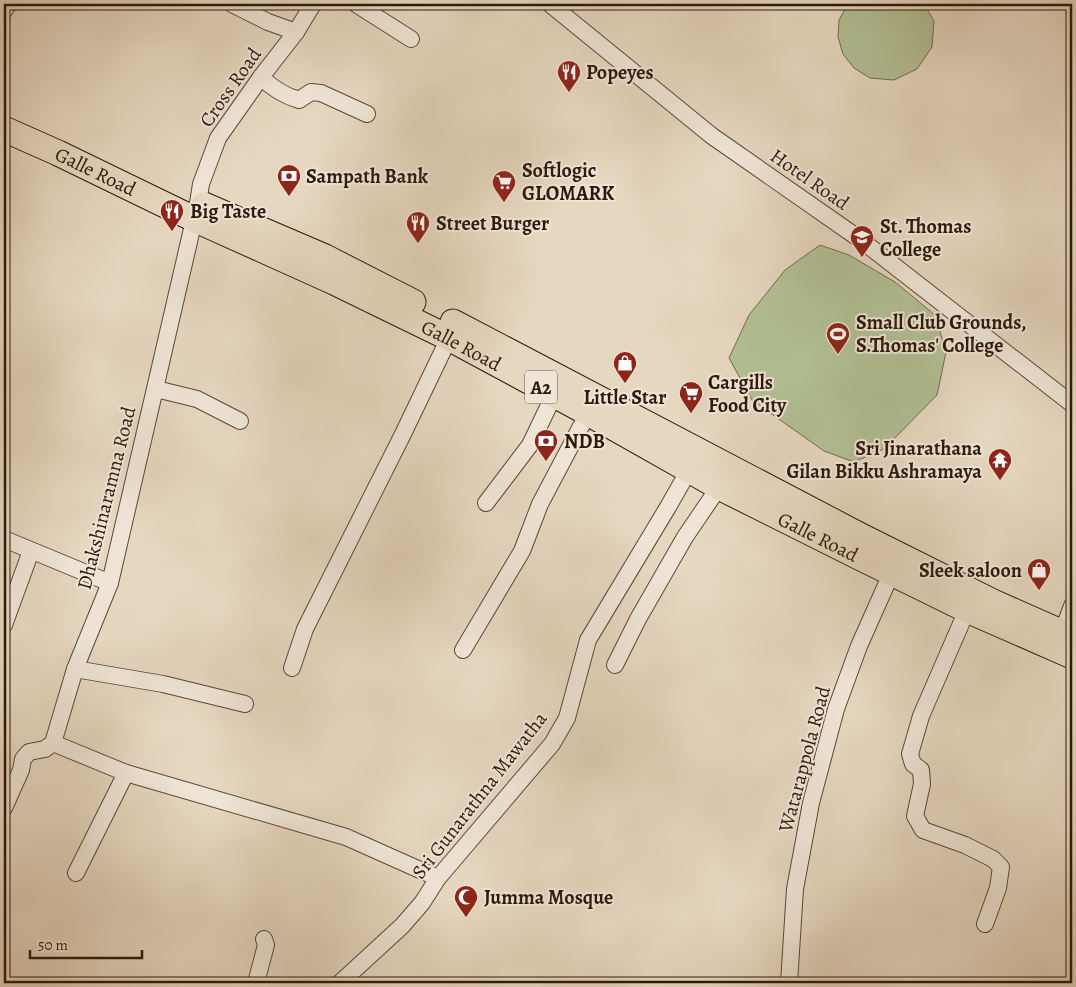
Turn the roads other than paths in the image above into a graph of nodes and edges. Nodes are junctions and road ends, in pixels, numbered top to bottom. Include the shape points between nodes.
1 (8, 4) edge
2 (232, 4) edge
3 (313, 4) edge
4 (356, 4) edge
5 (550, 4) edge
6 (4, 12) edge
7 (296, 32) junction
8 (411, 39) dead end
9 (261, 78) junction
10 (367, 114) dead end
11 (4, 115) edge
12 (4, 129) edge
13 (196, 211) junction
14 (449, 338) junction
15 (156, 389) junction
16 (554, 394) junction
17 (1072, 404) edge
18 (588, 413) junction
19 (240, 421) dead end
20 (694, 460) junction
21 (719, 487) junction
22 (486, 503) dead end
23 (4, 539) edge
24 (31, 551) junction
25 (895, 564) junction
26 (110, 582) junction
27 (1072, 606) edge
28 (966, 610) junction
29 (4, 625) edge
30 (1065, 643) edge
31 (463, 650) dead end
32 (616, 665) dead end
33 (292, 668) dead end
34 (74, 669) junction
35 (245, 704) dead end
36 (53, 743) junction
37 (126, 773) junction
38 (4, 808) edge
39 (76, 873) dead end
40 (438, 878) junction
41 (985, 924) dead end
42 (264, 939) dead end
43 (256, 983) edge
44 (340, 983) edge
45 (789, 983) edge

1 - 6 street
2 - 7 street
3 - 7 street, Cross Road
4 - 8 street
5 - 17 street, Hotel Road via 712,136 861,240
7 - 9 street, Cross Road
9 - 10 street via 290,98 299,100 311,92 322,93
9 - 13 street, Cross Road via 218,138 201,184
11 - 13 highway, Galle Road / A2 via 73,144
12 - 13 highway, Galle Road / A2
13 - 14 highway, Galle Road / A2
13 - 15 street, Dhakshinaramna Road
13 - 20 highway, Galle Road / A2 via 324,257 513,352
14 - 16 highway, Galle Road / A2
14 - 33 street via 305,629
15 - 19 street via 197,400
15 - 26 street, Dhakshinaramna Road
16 - 18 highway, Galle Road / A2
16 - 22 street via 530,445
18 - 20 highway, Galle Road / A2
18 - 31 street via 540,504 522,551
20 - 21 highway, Galle Road / A2
20 - 25 highway, Galle Road / A2 via 776,492
20 - 40 street, Sri Gunarathna Mawatha via 588,640 567,718 552,744
21 - 25 highway, Galle Road / A2
21 - 32 street via 685,537
23 - 24 street
24 - 26 street
24 - 29 street
25 - 28 highway, Galle Road / A2
25 - 30 highway, Galle Road / A2 via 993,602
25 - 45 street, Watarappola Road via 836,709 811,803 795,889
26 - 34 street, Dhakshinaramna Road
27 - 30 street
28 - 30 highway, Galle Road / A2
28 - 41 street via 921,716 910,754 913,764 921,770 922,784 915,816 924,830 965,845 1001,867 998,888
34 - 35 street via 163,684
34 - 36 street, Dhakshinaramna Road
36 - 37 street
36 - 38 street via 46,749 28,752
37 - 39 street
37 - 40 street via 346,837
40 - 44 street, Sri Gunarathna Mawatha via 402,926
42 - 43 street via 266,945

